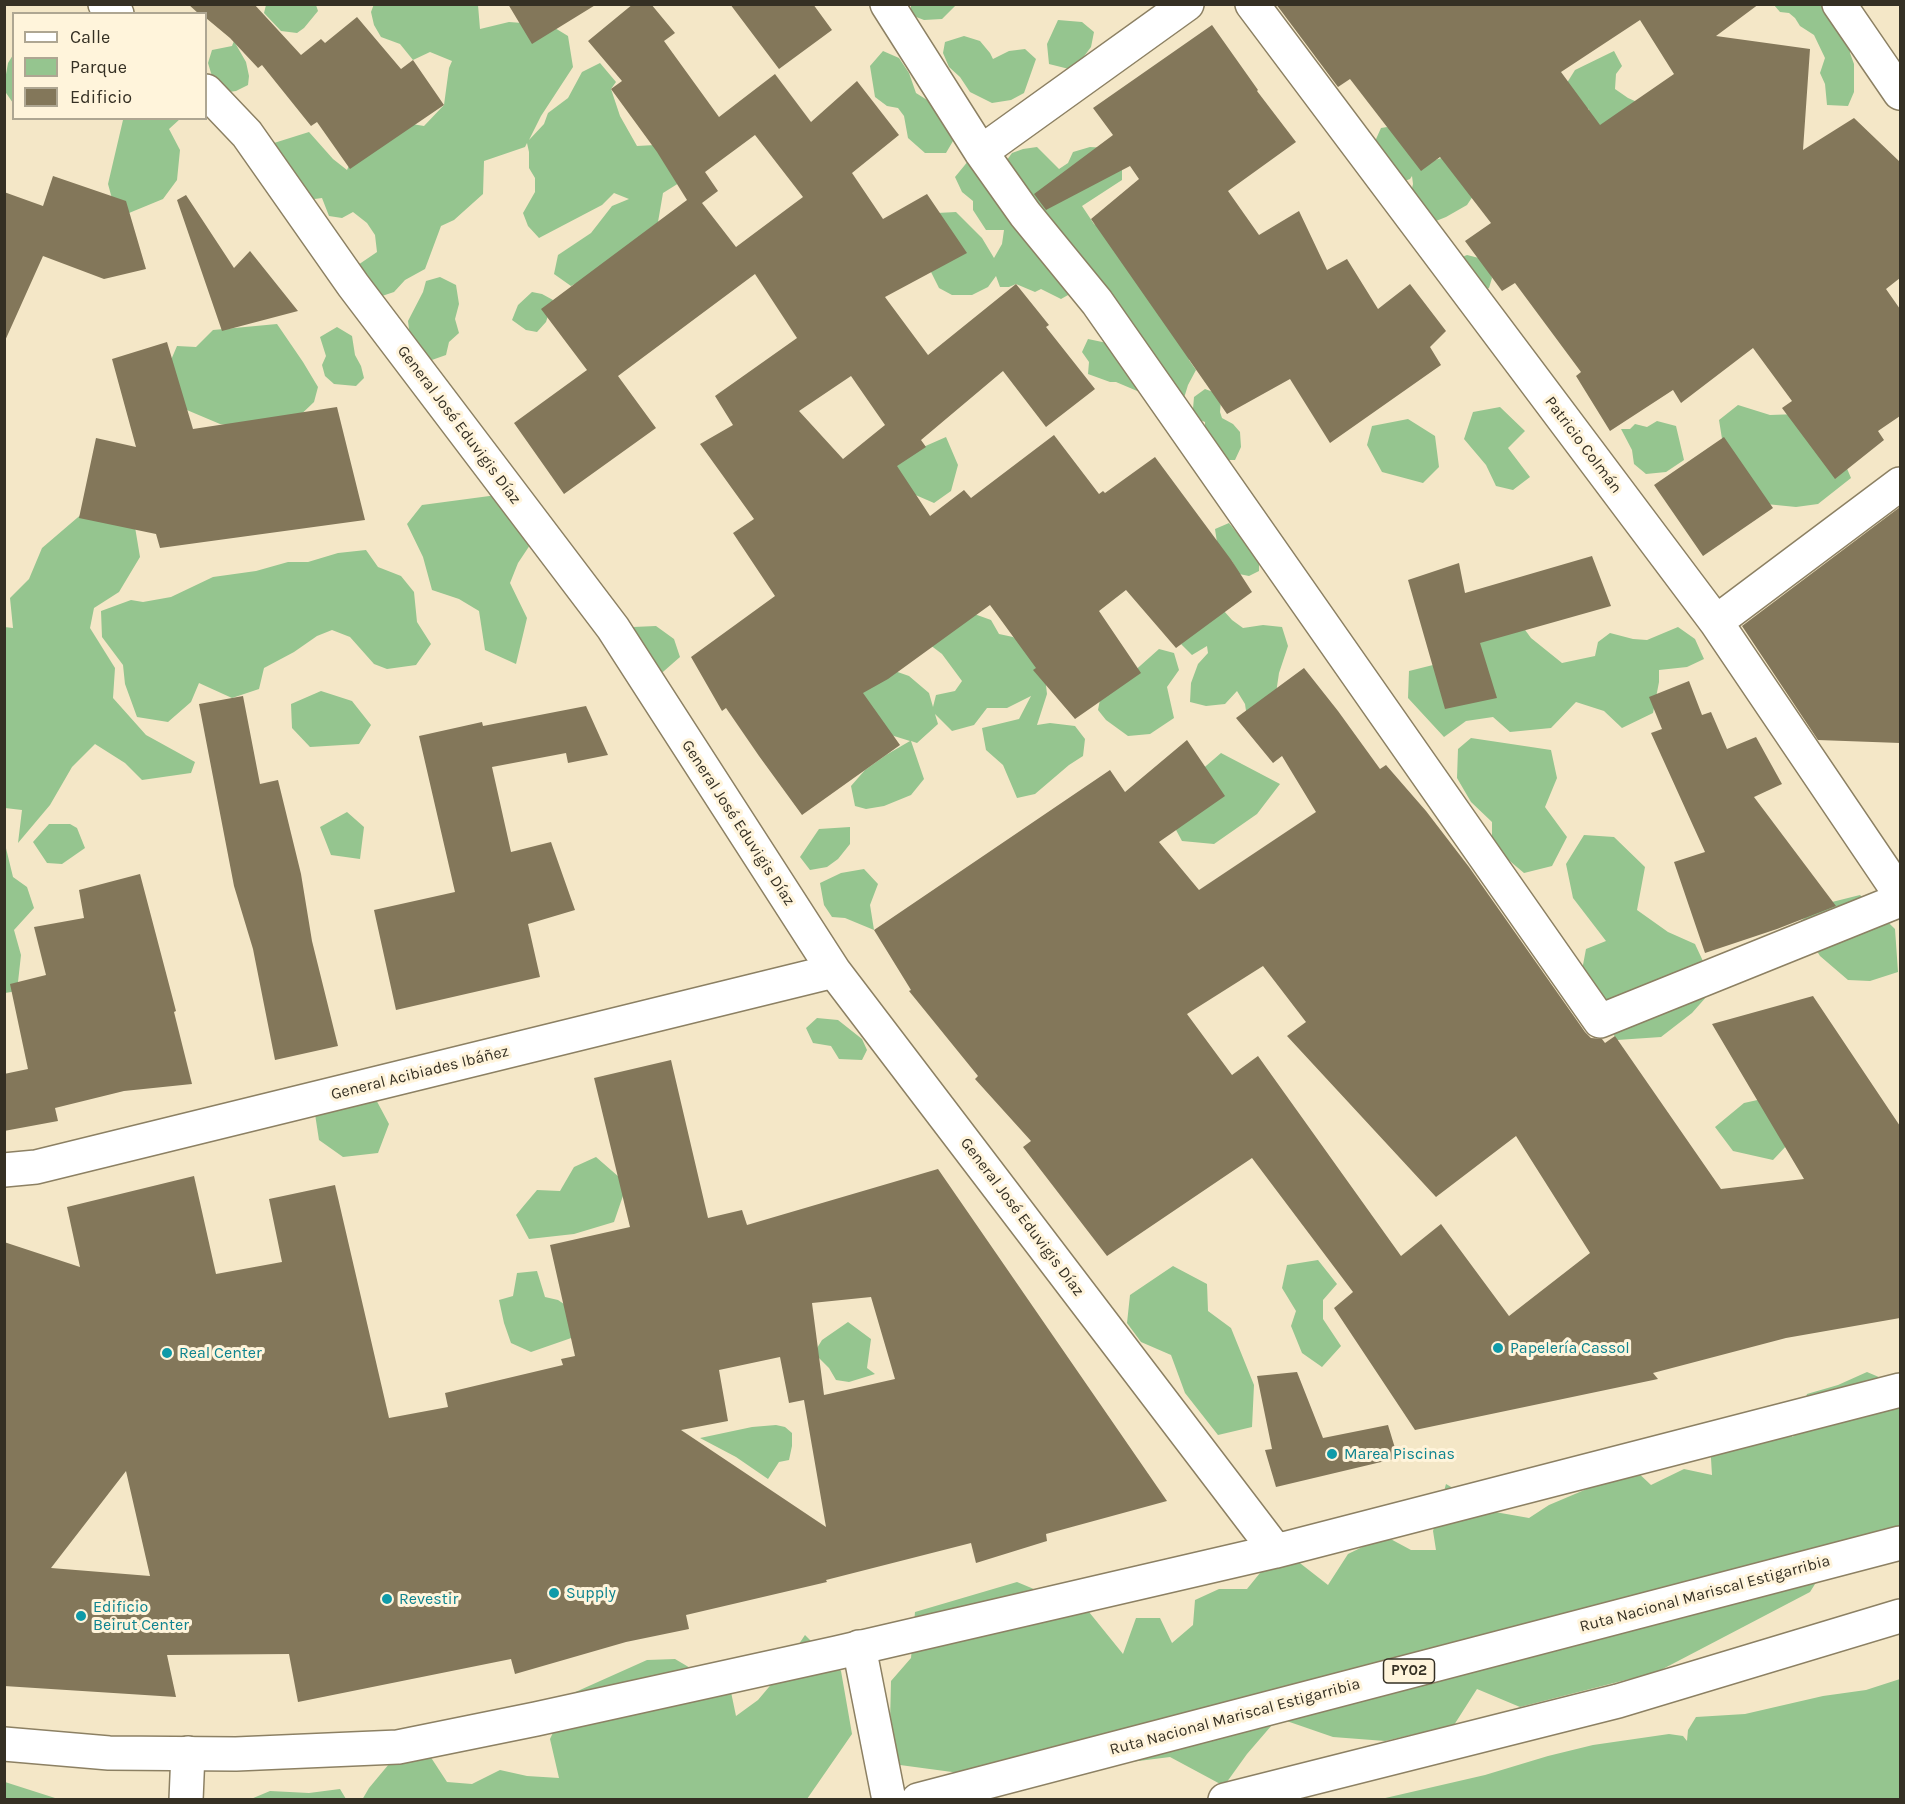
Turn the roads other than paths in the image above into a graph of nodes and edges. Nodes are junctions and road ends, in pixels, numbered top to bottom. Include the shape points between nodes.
1 (887, 4) edge
2 (1187, 4) edge
3 (1252, 4) edge
4 (1839, 4) edge
5 (207, 92) edge
6 (1900, 93) edge
7 (981, 152) junction
8 (1900, 484) edge
9 (1716, 622) junction
10 (1900, 894) edge
11 (1900, 900) edge
12 (834, 971) junction
13 (4, 1170) edge
14 (1900, 1390) edge
15 (1900, 1543) edge
16 (1276, 1551) junction
17 (1900, 1616) edge
18 (860, 1647) junction
19 (4, 1744) edge
20 (188, 1753) junction
21 (186, 1800) edge
22 (889, 1800) edge
23 (918, 1800) edge
24 (1225, 1800) edge

1 - 7 main road
2 - 7 main road
3 - 9 main road, Patricio Colmán
4 - 6 main road
5 - 12 main road, General José Eduvigis Díaz via 247,134 353,285 613,628
7 - 11 main road via 1102,309 1600,1021
8 - 9 main road
9 - 10 main road, Patricio Colmán
12 - 13 main road, General Acibiades Ibáñez via 36,1167
12 - 16 main road, General José Eduvigis Díaz
14 - 16 main road
15 - 23 main road, Ruta Nacional Mariscal Estigarribia / PY02
16 - 18 main road
17 - 24 main road via 1618,1701
18 - 20 main road via 398,1747
18 - 22 main road
19 - 20 main road via 109,1753
20 - 21 main road

